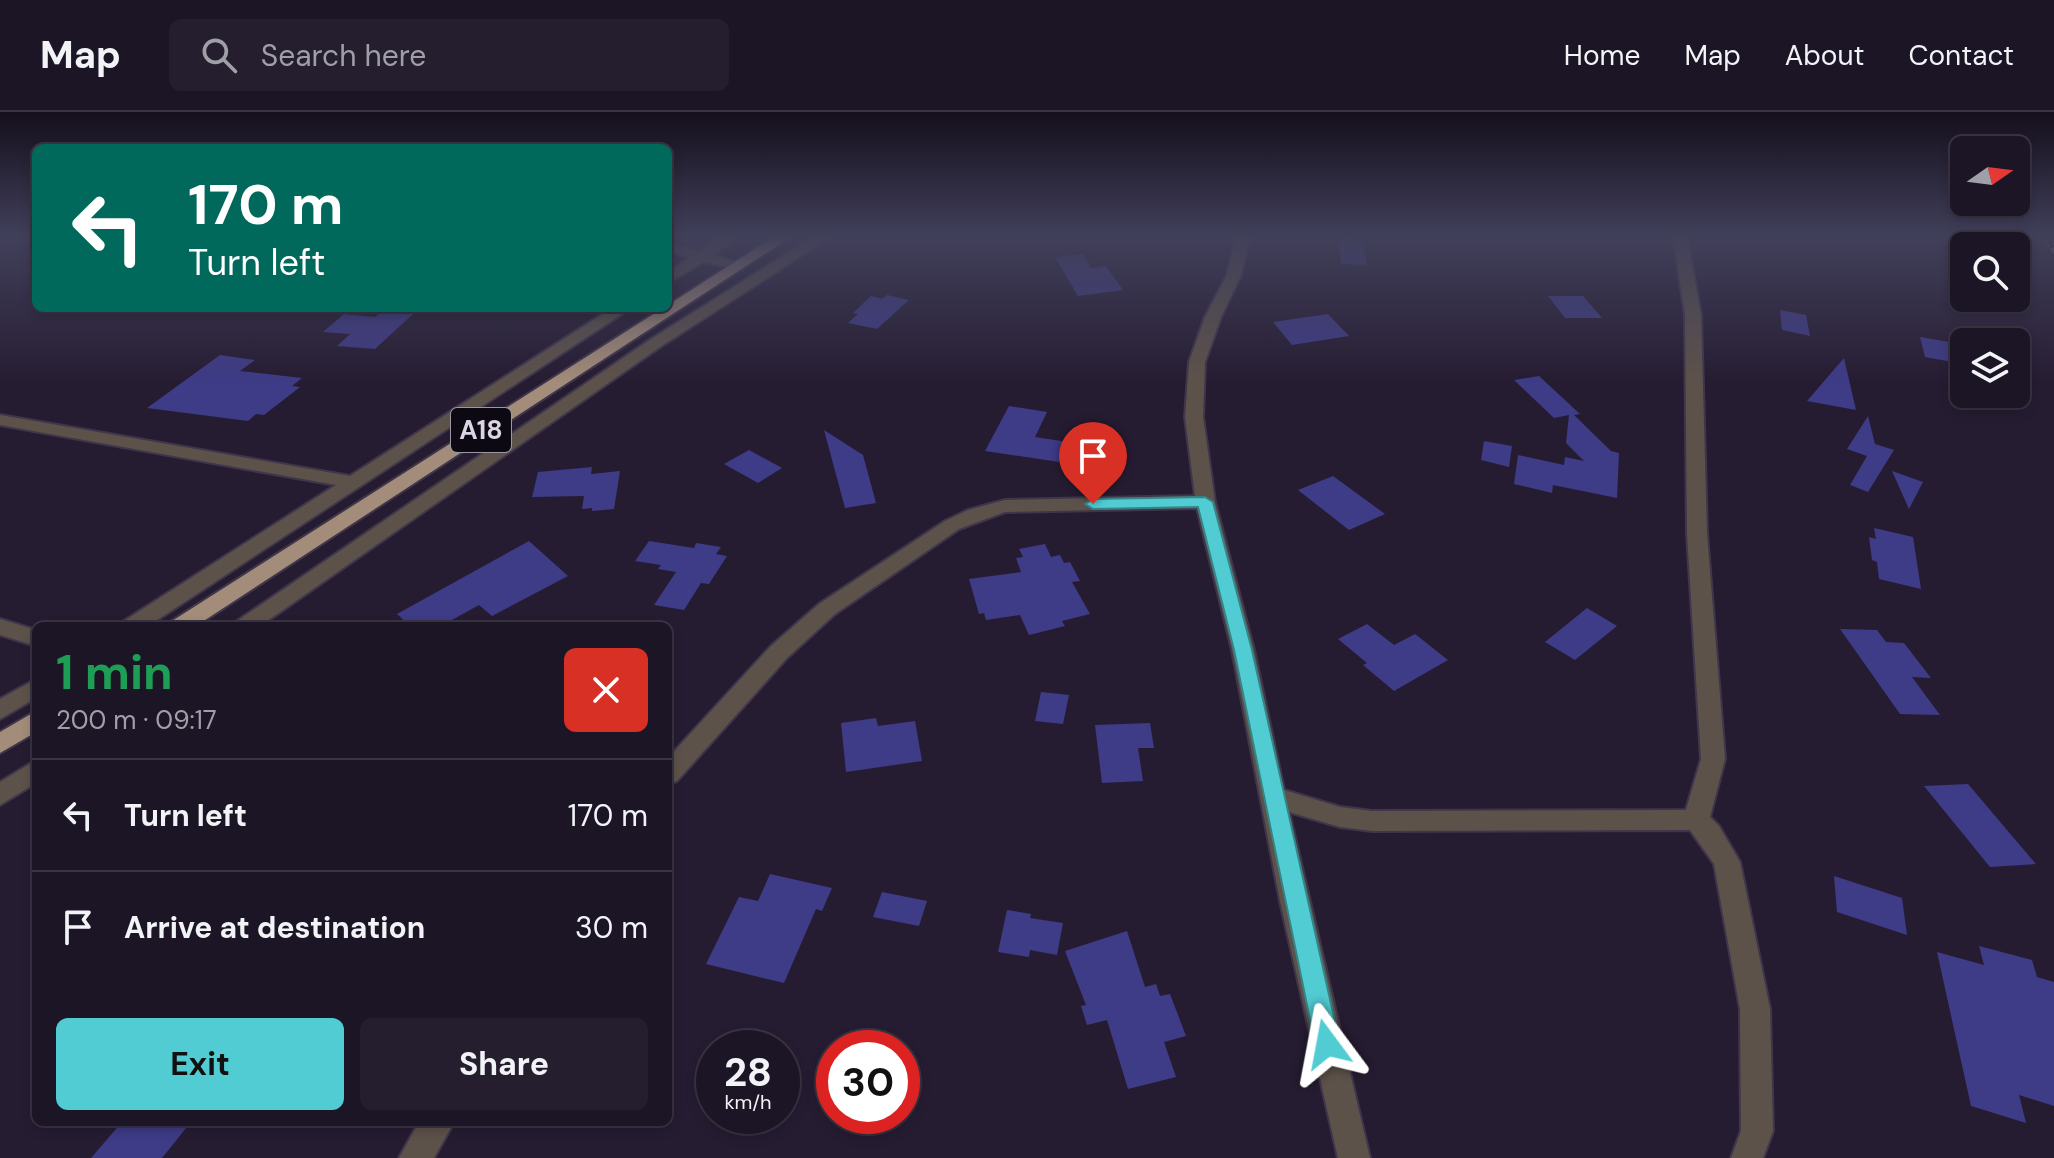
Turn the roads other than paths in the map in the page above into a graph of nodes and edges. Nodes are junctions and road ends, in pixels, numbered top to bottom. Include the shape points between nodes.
1 (709, 285) edge
2 (748, 285) edge
3 (1229, 285) edge
4 (1688, 285) edge
5 (672, 309) edge
6 (617, 312) edge
7 (667, 312) edge
8 (0, 420) edge
9 (351, 482) junction
10 (1205, 502) junction
11 (138, 622) edge
12 (186, 622) edge
13 (251, 622) edge
14 (0, 627) edge
15 (32, 637) edge
16 (32, 690) edge
17 (0, 710) edge
18 (32, 723) edge
19 (0, 744) edge
20 (672, 770) edge
21 (32, 773) edge
22 (0, 795) edge
23 (1274, 797) junction
24 (1696, 820) junction
25 (435, 1126) edge
26 (415, 1158) edge
27 (1354, 1158) edge
28 (1747, 1158) edge

1 - 5 highway, A18
2 - 13 street
3 - 10 street via 1197,362 1194,417
4 - 24 street via 1697,534 1713,759
6 - 9 street
7 - 12 highway, A18
8 - 9 street
9 - 11 street
10 - 20 street via 1005,506 952,525 827,609 779,652
10 - 23 street
14 - 15 street
16 - 17 street
18 - 19 highway
21 - 22 street
23 - 24 street via 1372,821
23 - 27 street
24 - 28 street via 1727,862 1755,1009 1757,1131
25 - 26 street

